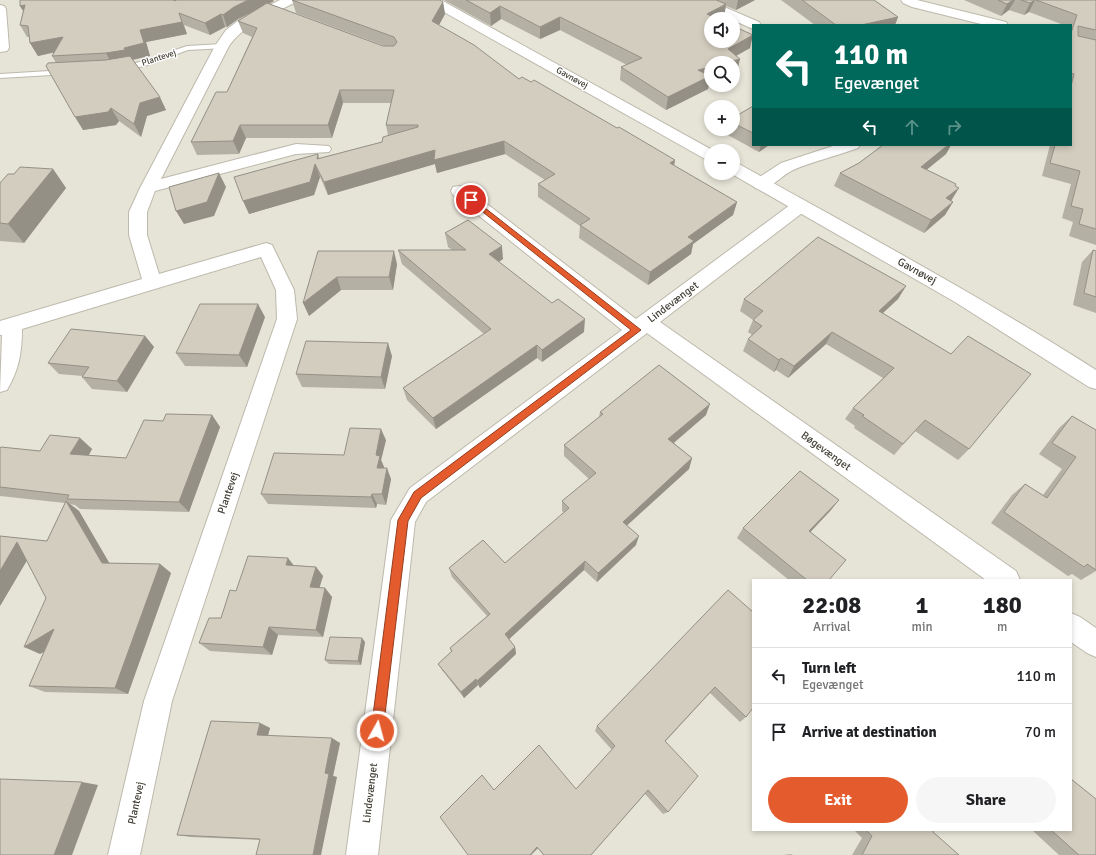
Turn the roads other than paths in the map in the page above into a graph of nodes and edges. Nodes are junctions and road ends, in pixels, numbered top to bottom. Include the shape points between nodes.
1 (290, 0) edge
2 (432, 0) edge
3 (698, 0) edge
4 (907, 0) edge
5 (0, 9) edge
6 (752, 24) edge
7 (996, 24) edge
8 (222, 46) junction
9 (2, 48) dead end
10 (113, 69) edge
11 (74, 71) edge
12 (0, 76) edge
13 (849, 146) edge
14 (323, 149) dead end
15 (704, 152) edge
16 (740, 172) edge
17 (761, 184) junction
18 (148, 188) junction
19 (459, 190) dead end
20 (800, 206) junction
21 (152, 282) junction
22 (6, 326) edge
23 (641, 326) junction
24 (1096, 381) edge
25 (0, 384) edge
26 (1006, 579) edge
27 (1072, 627) edge
28 (1096, 644) edge
29 (124, 855) edge
30 (362, 855) edge

1 - 8 street via 278,12 244,23 231,33
2 - 15 street, Gavnøvej
3 - 6 street
4 - 7 street
5 - 9 street
8 - 10 lane, Plantevej via 187,48 142,64
8 - 18 street
11 - 12 lane
13 - 17 street via 787,167
14 - 18 street via 296,149
16 - 17 street, Gavnøvej
17 - 20 street, Gavnøvej
18 - 21 street via 138,212 138,234
19 - 23 street, Bøgevænget
20 - 23 street, Lindevænget
20 - 24 street, Gavnøvej via 938,282
21 - 22 street, Plantevej
21 - 29 street, Plantevej via 266,249 285,290 287,319 158,701
22 - 25 street, Plantevej via 11,356
23 - 26 street, Bøgevænget
23 - 30 street, Lindevænget via 418,495 403,520
27 - 28 street

